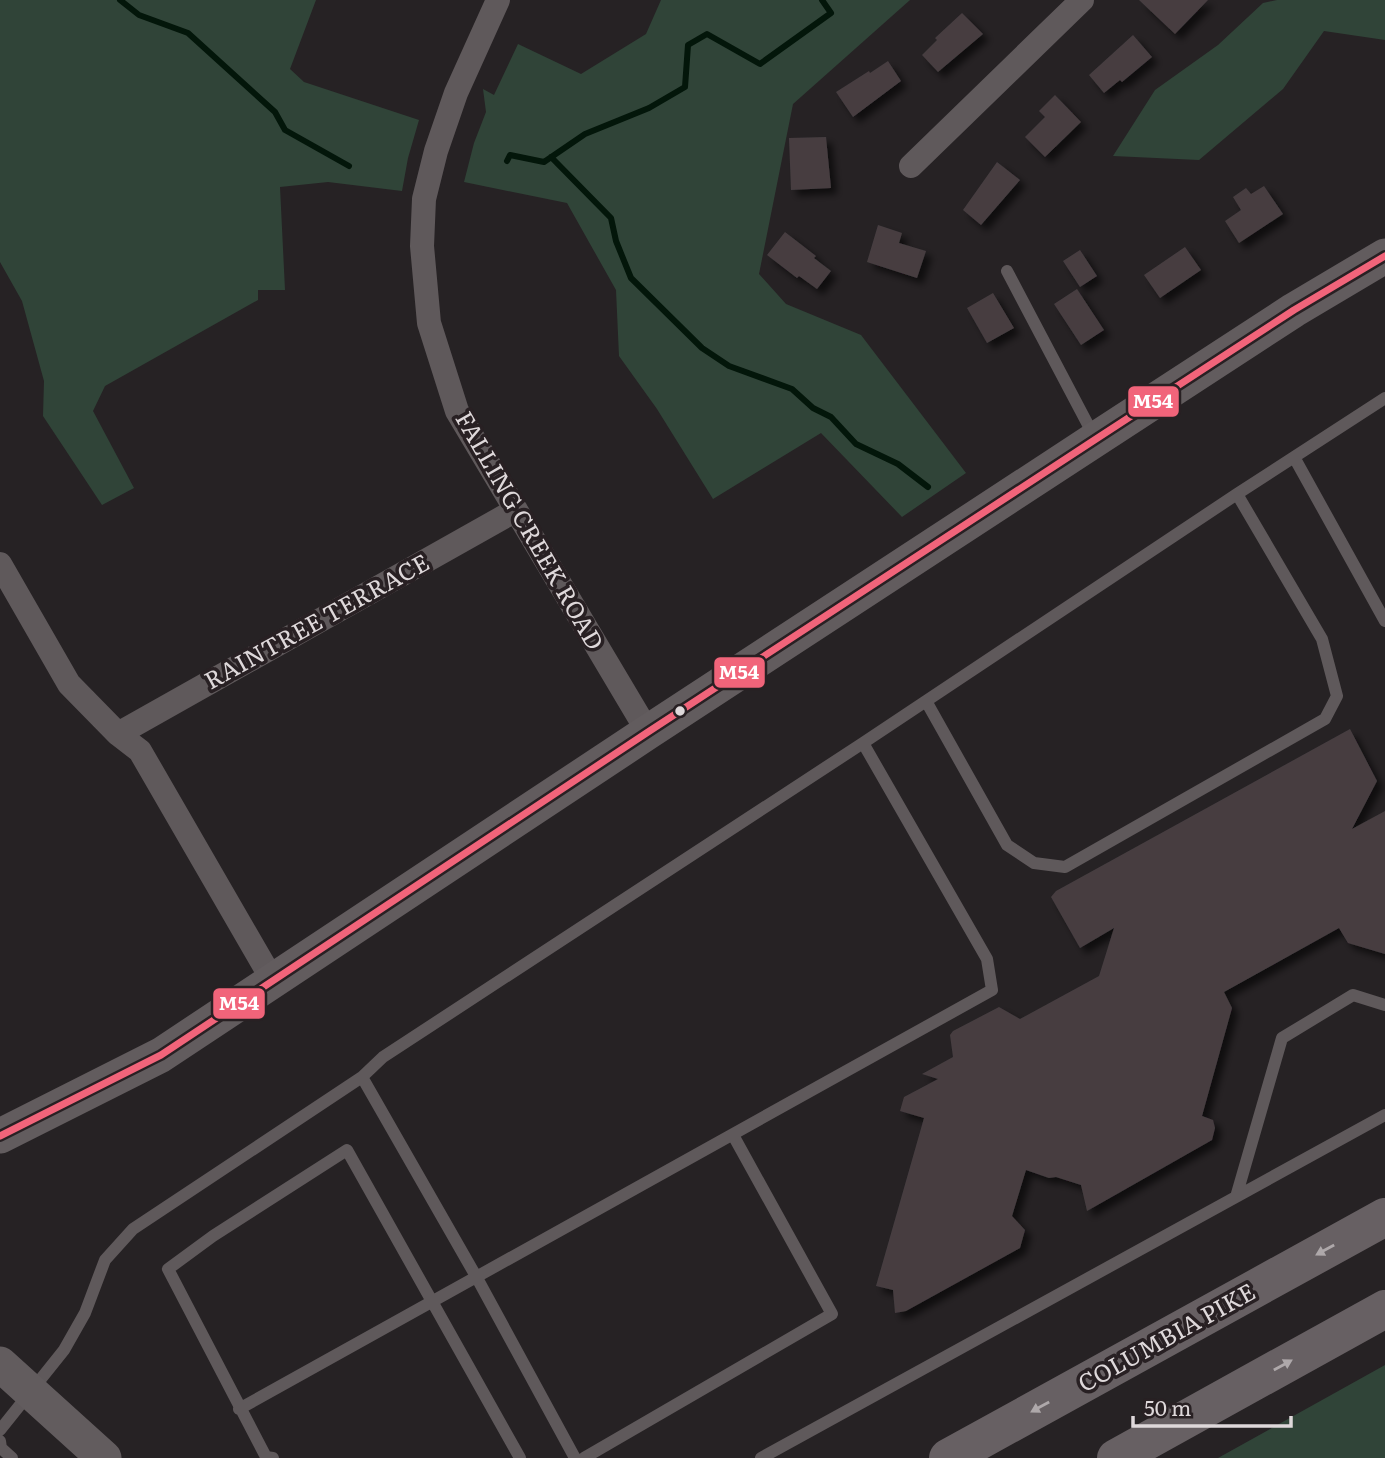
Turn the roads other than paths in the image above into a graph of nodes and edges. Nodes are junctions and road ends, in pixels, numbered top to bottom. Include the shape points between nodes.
1 (498, 0) edge
2 (1082, 0) edge
3 (911, 166) dead end
4 (1385, 256) edge
5 (1007, 271) dead end
6 (1385, 398) edge
7 (1096, 439) junction
8 (1294, 457) junction
9 (1237, 494) junction
10 (516, 510) junction
11 (0, 564) edge
12 (1385, 621) edge
13 (926, 701) junction
14 (648, 732) junction
15 (118, 734) junction
16 (863, 743) junction
17 (274, 981) junction
18 (1385, 1005) edge
19 (362, 1077) junction
20 (1385, 1115) edge
21 (733, 1135) junction
22 (0, 1136) edge
23 (1236, 1197) junction
24 (1385, 1217) edge
25 (477, 1278) junction
26 (434, 1302) junction
27 (1385, 1309) edge
28 (0, 1364) edge
29 (30, 1391) junction
30 (239, 1409) junction
31 (0, 1430) edge
32 (0, 1441) edge
33 (12, 1458) edge
34 (104, 1458) edge
35 (273, 1458) edge
36 (520, 1458) edge
37 (575, 1458) edge
38 (584, 1458) edge
39 (761, 1458) edge
40 (948, 1458) edge
41 (1116, 1458) edge

1 - 10 street, FALLING CREEK ROAD via 456,93 436,151 424,199 422,246 429,323 457,411
2 - 3 street
4 - 7 main road
5 - 7 lane
6 - 8 lane
7 - 14 main road
8 - 9 lane
8 - 12 lane
9 - 13 lane
9 - 13 lane via 1322,639 1337,696 1325,719 1065,867 1034,863 1007,845
10 - 14 street, FALLING CREEK ROAD
10 - 15 street, RAINTREE TERRACE
11 - 15 street via 69,684
13 - 16 lane
14 - 17 main road
15 - 17 street via 140,751
16 - 19 lane via 383,1057
16 - 21 lane via 987,959 992,990
17 - 22 main road via 161,1055
18 - 23 lane via 1353,995 1282,1038
19 - 25 lane
19 - 29 lane via 133,1229 105,1259 85,1313 64,1350
20 - 23 lane
21 - 25 lane
21 - 38 lane via 832,1314
23 - 39 lane
24 -> 40 highway, COLUMBIA PIKE
25 - 26 lane
25 - 37 lane
26 - 30 lane
26 - 30 lane via 347,1150 168,1269
26 - 36 lane
41 -> 27 highway
28 - 29 main road
29 - 31 lane
29 - 34 main road
30 - 35 lane via 266,1457
32 - 33 lane

